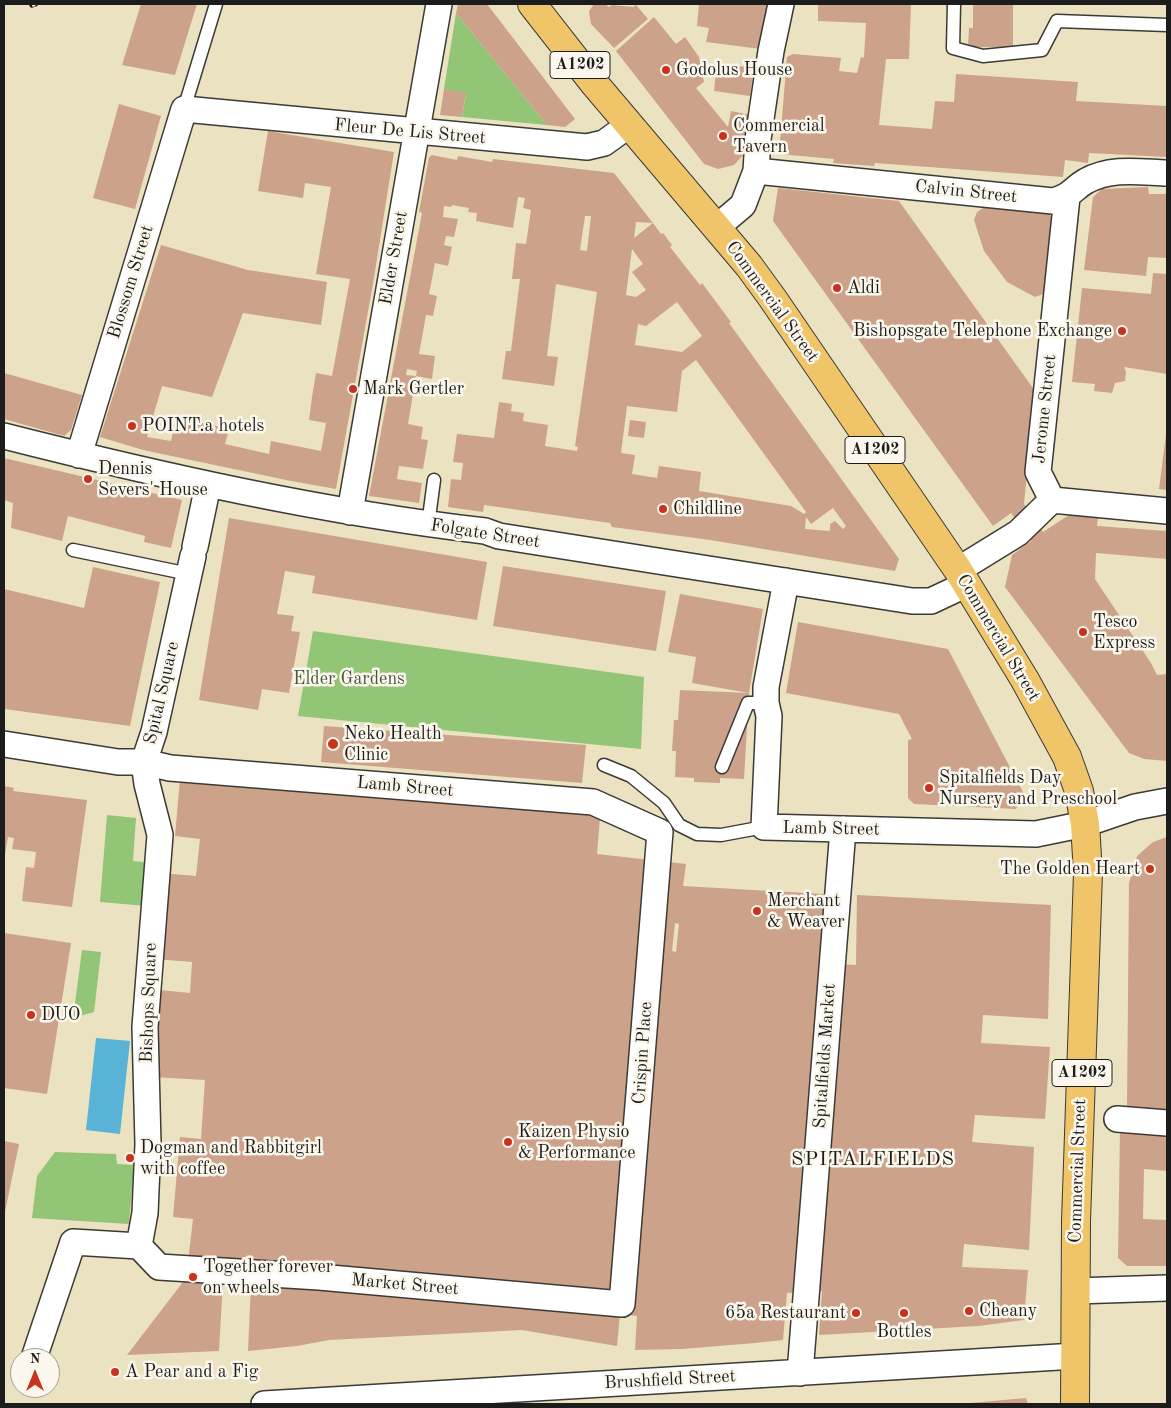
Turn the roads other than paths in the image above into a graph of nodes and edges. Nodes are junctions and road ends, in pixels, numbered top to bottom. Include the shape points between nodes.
1 (216, 4) edge
2 (439, 4) edge
3 (532, 4) edge
4 (781, 4) edge
5 (954, 4) edge
6 (1167, 25) edge
7 (184, 109) junction
8 (629, 125) junction
9 (416, 133) junction
10 (756, 171) junction
11 (1167, 173) edge
12 (1067, 197) junction
13 (717, 227) junction
14 (4, 436) edge
15 (79, 456) junction
16 (434, 480) dead end
17 (208, 485) junction
18 (1052, 500) junction
19 (1167, 511) edge
20 (350, 512) junction
21 (428, 525) junction
22 (73, 550) dead end
23 (192, 559) junction
24 (962, 577) junction
25 (786, 581) junction
26 (766, 695) junction
27 (4, 744) edge
28 (144, 762) junction
29 (604, 765) dead end
30 (722, 767) dead end
31 (1167, 802) edge
32 (1085, 824) junction
33 (764, 827) junction
34 (669, 828) junction
35 (843, 830) junction
36 (1117, 1119) dead end
37 (1167, 1123) edge
38 (139, 1246) junction
39 (1167, 1288) edge
40 (1075, 1291) junction
41 (622, 1304) joint
42 (37, 1348) edge
43 (1076, 1356) junction
44 (800, 1373) junction
45 (541, 1396) edge
46 (316, 1403) edge
47 (264, 1404) edge
48 (1075, 1404) edge

1 - 7 lane
2 - 9 street, Elder Street
3 - 8 highway, Commercial Street / A1202
4 - 10 street via 766,80
5 - 6 lane via 953,48 983,56 1042,50 1057,21
7 - 9 street, Fleur De Lis Street
7 - 15 street, Blossom Street
8 - 9 street, Fleur De Lis Street via 604,143 587,147
8 - 13 highway, Commercial Street / A1202
9 - 20 street, Elder Street
10 - 12 street, Calvin Street via 1053,201
10 - 13 street via 742,206
11 - 12 street via 1114,170 1086,181
12 - 18 street, Jerome Street via 1038,472
13 - 24 highway, Commercial Street / A1202 via 804,342
14 - 15 street, Folgate Street
15 - 17 street, Folgate Street
16 - 21 lane
17 - 20 street, Folgate Street
17 - 23 street, Spital Square
18 - 19 street
18 - 24 street via 1018,533
20 - 21 street, Folgate Street
21 - 25 street, Folgate Street via 485,531 499,536
22 - 23 lane
23 - 28 street, Spital Square via 154,732
24 - 25 street, Folgate Street via 931,601 912,601
24 - 32 highway, Commercial Street / A1202 via 1025,680 1067,757 1079,790
25 - 26 street, Lamb Street
26 - 30 lane via 748,703
26 - 33 street, Lamb Street via 769,716
27 - 28 street, Spital Square via 118,762
28 - 34 street, Lamb Street via 170,768 593,802
28 - 38 street, Bishops Square via 160,835 145,1027 148,1144
29 - 34 lane via 631,776 664,804
31 - 32 street, Lamb Street via 1134,807
32 - 35 street, Lamb Street via 1036,834
32 - 40 highway, Commercial Street / A1202 via 1088,891
33 - 34 lane via 713,835
33 - 35 street, Lamb Street
34 - 41 street, Crispin Place
35 - 44 street, Spitalfields Market
36 - 37 street
38 - 41 street, Market Street via 159,1267
38 - 42 street via 73,1242
39 - 40 street
40 - 43 highway, Commercial Street / A1202
43 - 44 street, Brushfield Street
43 - 48 highway, Commercial Street / A1202
44 - 45 street, Brushfield Street
45 - 46 street, Brushfield Street
46 - 47 street, Brushfield Street

